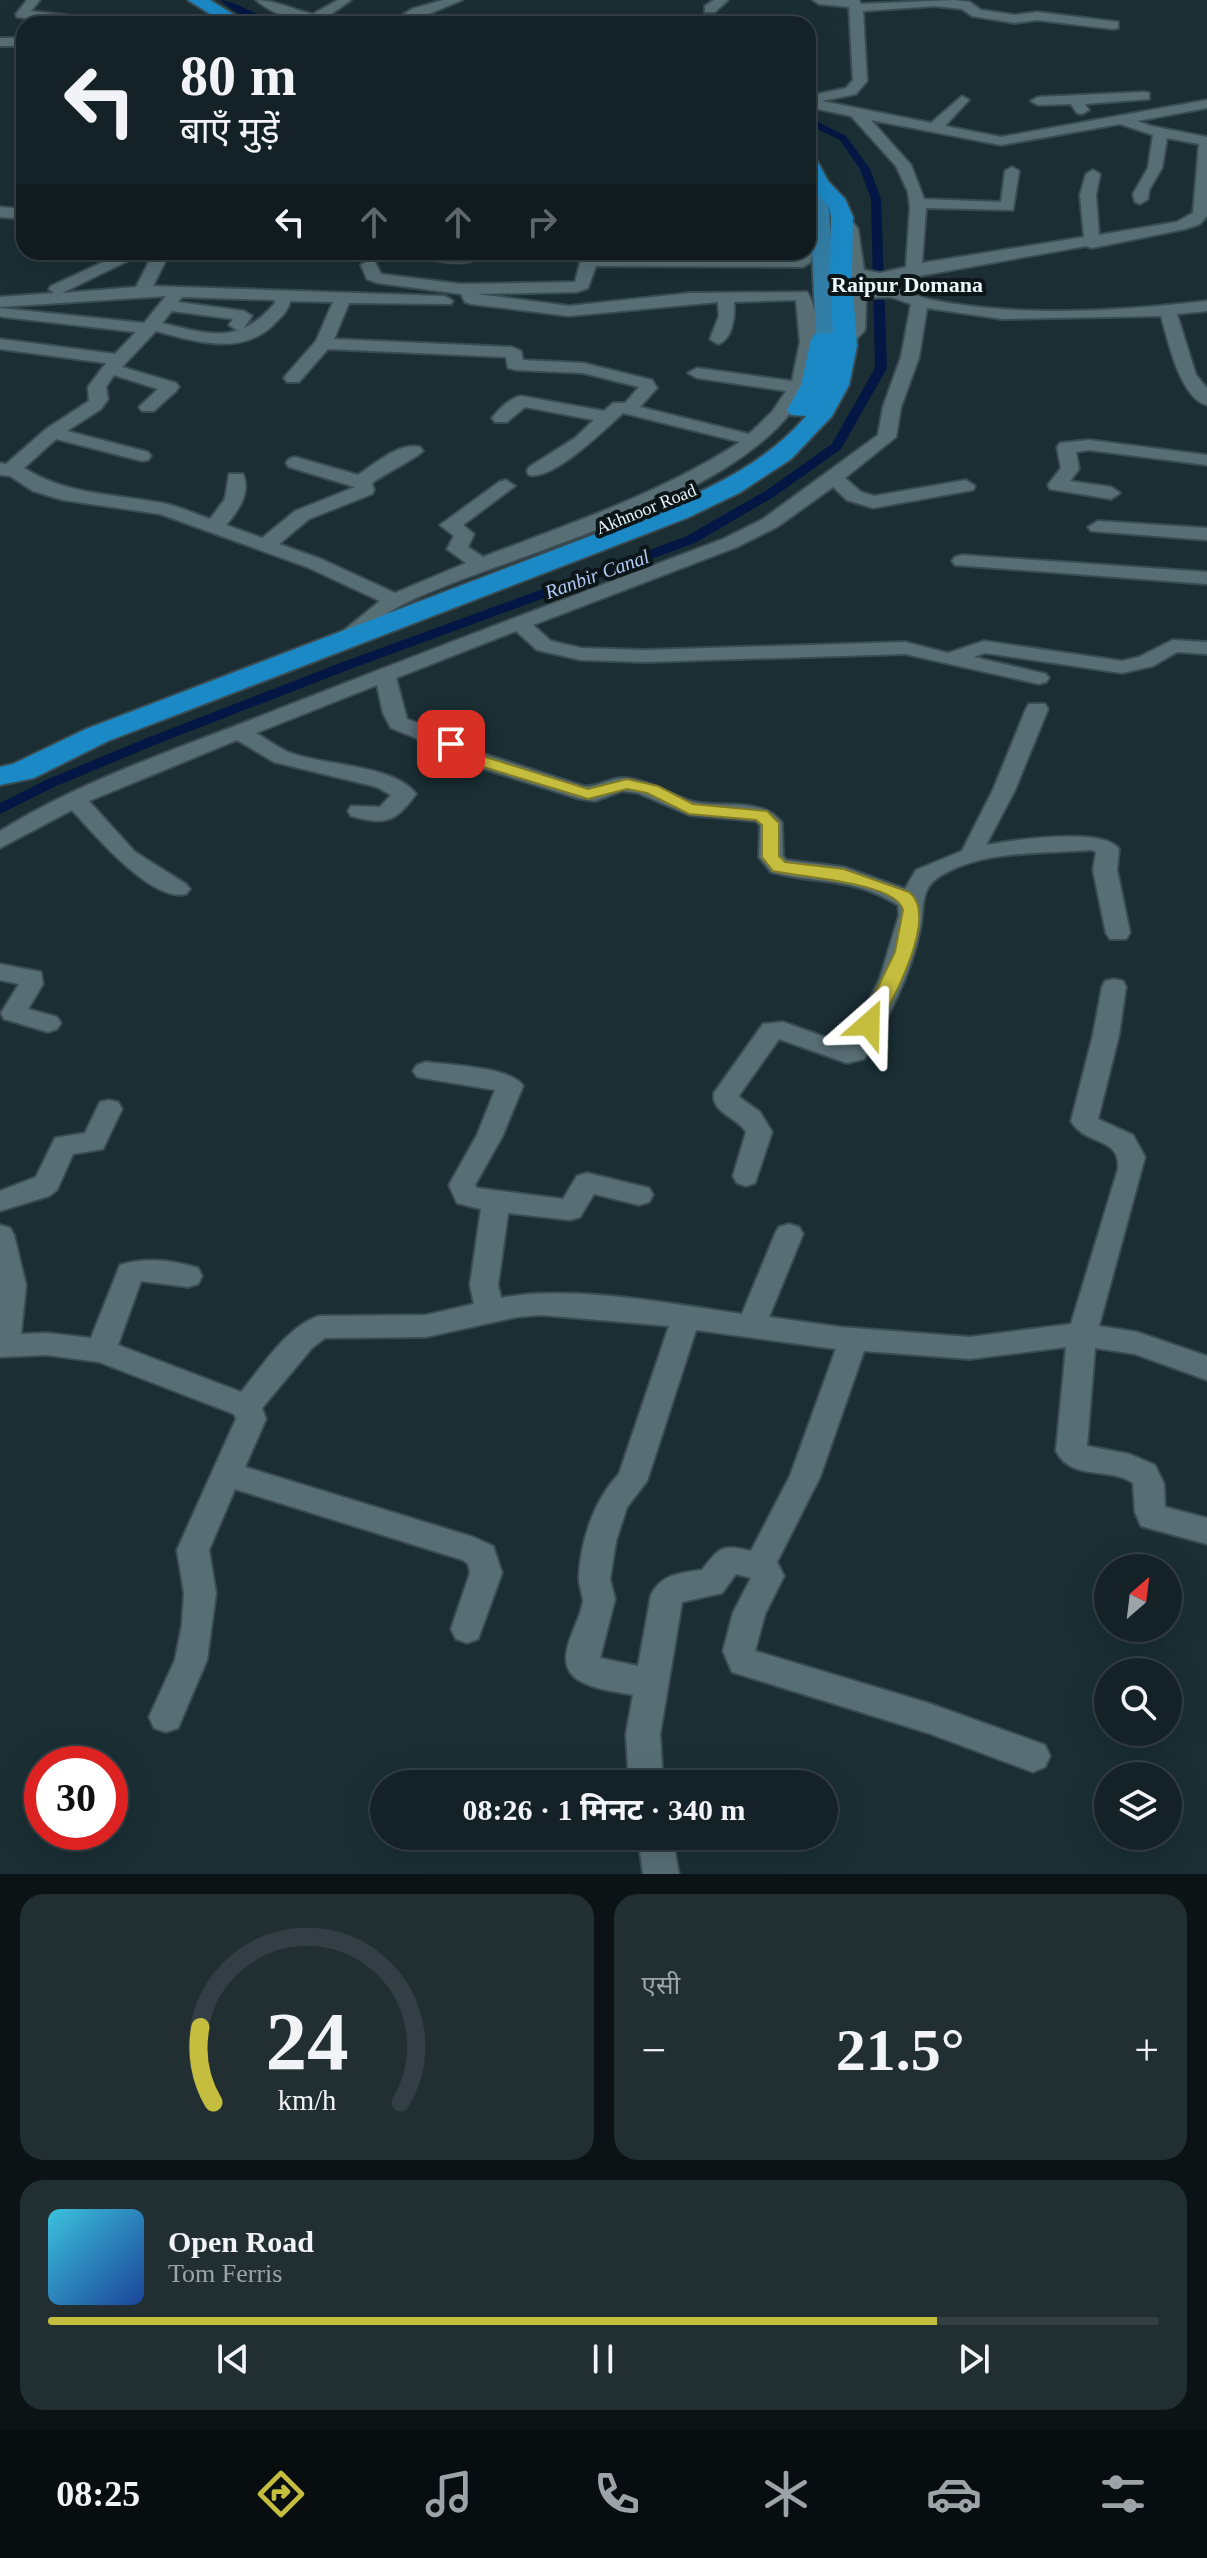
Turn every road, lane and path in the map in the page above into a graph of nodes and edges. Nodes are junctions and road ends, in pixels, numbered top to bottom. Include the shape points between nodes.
1 (34, 0) edge
2 (262, 0) edge
3 (456, 0) edge
4 (722, 0) edge
5 (819, 0) edge
6 (345, 1) edge
7 (930, 1) edge
8 (201, 3) edge
9 (855, 4) edge
10 (710, 9) dead end
11 (38, 16) edge
12 (225, 16) edge
13 (298, 16) edge
14 (320, 16) edge
15 (410, 16) edge
16 (1113, 25) dead end
17 (1051, 81) dead end
18 (1144, 96) dead end
19 (816, 99) edge
20 (962, 100) dead end
21 (1067, 100) junction
22 (1038, 101) dead end
23 (816, 103) edge
24 (1207, 104) edge
25 (853, 110) junction
26 (1123, 120) junction
27 (1092, 125) junction
28 (934, 128) junction
29 (1161, 133) junction
30 (1207, 141) edge
31 (1012, 171) dead end
32 (1093, 174) dead end
33 (1205, 179) edge
34 (816, 195) edge
35 (1140, 199) dead end
36 (917, 203) junction
37 (816, 204) edge
38 (1133, 216) dead end
39 (1143, 233) junction
40 (1092, 243) junction
41 (121, 260) edge
42 (158, 260) edge
43 (470, 260) edge
44 (803, 260) edge
45 (589, 261) joint
46 (369, 265) dead end
47 (914, 270) junction
48 (852, 282) junction
49 (890, 284) junction
50 (142, 291) junction
51 (465, 292) junction
52 (281, 295) junction
53 (726, 296) junction
54 (343, 297) junction
55 (172, 298) junction
56 (0, 300) edge
57 (920, 302) junction
58 (1207, 306) edge
59 (0, 312) edge
60 (1168, 312) junction
61 (237, 325) dead end
62 (151, 327) junction
63 (718, 339) dead end
64 (836, 341) junction
65 (0, 344) edge
66 (323, 344) junction
67 (116, 365) junction
68 (697, 373) dead end
69 (293, 378) dead end
70 (797, 387) junction
71 (1207, 400) edge
72 (148, 407) dead end
73 (630, 408) junction
74 (606, 417) junction
75 (501, 418) dead end
76 (52, 433) junction
77 (752, 440) junction
78 (414, 451) dead end
79 (142, 456) dead end
80 (1207, 460) edge
81 (295, 463) dead end
82 (6, 469) edge
83 (536, 471) dead end
84 (833, 477) junction
85 (236, 478) dead end
86 (362, 482) junction
87 (506, 486) dead end
88 (966, 486) dead end
89 (1111, 493) dead end
90 (213, 527) junction
91 (1098, 527) dead end
92 (1207, 534) edge
93 (265, 545) junction
94 (962, 561) dead end
95 (481, 564) junction
96 (1207, 578) edge
97 (392, 612) junction
98 (519, 623) junction
99 (1207, 648) edge
100 (953, 659) junction
101 (384, 674) junction
102 (1039, 678) dead end
103 (1037, 709) dead end
104 (240, 733) junction
105 (0, 776) edge
106 (75, 800) junction
107 (359, 811) dead end
108 (0, 841) edge
109 (972, 855) junction
110 (178, 889) dead end
111 (910, 902) junction
112 (1118, 933) dead end
113 (0, 972) edge
114 (1114, 987) dead end
115 (48, 1023) dead end
116 (426, 1071) dead end
117 (109, 1109) dead end
118 (746, 1176) dead end
119 (639, 1195) dead end
120 (0, 1201) edge
121 (496, 1202) junction
122 (789, 1234) dead end
123 (0, 1235) edge
124 (188, 1276) dead end
125 (490, 1312) junction
126 (686, 1317) junction
127 (752, 1325) junction
128 (1082, 1335) junction
129 (854, 1339) junction
130 (2, 1346) edge
131 (101, 1351) junction
132 (1207, 1368) edge
133 (246, 1406) junction
134 (227, 1474) junction
135 (1207, 1531) edge
136 (759, 1566) junction
137 (467, 1629) dead end
138 (651, 1684) junction
139 (166, 1717) dead end
140 (1033, 1756) dead end
141 (645, 1770) edge
142 (657, 1850) edge
143 (661, 1874) edge

1 - 11 street via 22,14
2 - 13 street
3 - 15 street
4 - 10 street
5 - 9 street
6 - 14 street
7 - 9 street
7 - 16 street via 1015,19 1037,16
8 - 12 highway
9 - 19 street via 860,81 851,91
17 - 21 street
18 - 21 street
20 - 28 street
21 - 22 street
21 - 27 street
23 - 25 street
24 - 26 street
25 - 28 street
25 - 36 street via 900,158
26 - 27 street
26 - 29 street
27 - 28 street via 1007,141
29 - 30 street
29 - 35 street via 1153,173 1141,188
30 - 33 street
31 - 36 street via 1008,207
32 - 40 street via 1088,195
33 - 39 street via 1201,214 1195,221
34 - 48 highway, Akhnoor Road via 840,207
36 - 47 street
37 - 64 main road via 823,228 821,283
38 - 39 street
39 - 40 street
40 - 47 street
41 - 56 street via 58,289
42 - 50 street
43 - 51 street
44 - 45 street
45 - 51 street via 581,286
46 - 51 street via 378,278
47 - 49 street
48 - 49 street
48 - 64 highway, Akhnoor Road
49 - 57 street
50 - 55 street
50 - 56 street
51 - 53 street via 569,311
51 - 54 street via 448,301
52 - 54 street
52 - 55 street
52 - 62 street via 283,304 248,334 214,340
53 - 63 street via 727,316
53 - 70 street via 803,297 808,350
54 - 66 street
55 - 61 street via 244,316
55 - 62 street
57 - 60 street via 1002,314
57 - 84 street via 887,437
58 - 60 street
59 - 62 street
60 - 71 street via 1188,376
62 - 67 street
64 - 97 highway, Akhnoor Road via 837,384 818,415 755,473 678,512
65 - 67 street
66 - 69 street
66 - 73 street via 512,352 517,365 583,368 648,385
67 - 72 street via 170,387
67 - 76 street via 97,384 95,405
68 - 70 street
70 - 77 street via 783,410
73 - 74 street via 616,408
73 - 77 street
74 - 75 street via 521,401
74 - 83 street via 581,442
76 - 79 street
76 - 82 street
77 - 95 street via 650,500
78 - 86 street
80 - 89 street via 1089,445 1066,447 1070,469 1057,485
81 - 86 street
82 - 90 street via 47,490 155,507
84 - 88 street via 854,496 873,502
84 - 98 street via 770,523 730,543
85 - 90 street via 234,500
86 - 93 street via 365,490 302,515
87 - 95 street via 450,523 464,534 457,549
90 - 93 street
91 - 92 street
93 - 97 street via 331,569
94 - 96 street
95 - 97 street
97 - 105 highway, Akhnoor Road via 342,640
98 - 100 street via 544,646 581,654 905,648
98 - 101 street
99 - 100 street via 1173,646 1146,662 1122,667 990,647
100 - 102 street
101 - 104 street
101 - 111 street via 399,723 470,757 588,794 627,784 652,789 689,808 761,815 771,823 771,857 779,867 844,874
103 - 109 street
104 - 106 street
104 - 107 street via 292,761 385,782 405,794 385,815
106 - 108 street
106 - 110 street via 127,857
109 - 111 street via 924,875
109 - 112 street via 1087,843 1107,847 1107,885
111 - 118 street via 904,952 855,1053 772,1030 727,1093 726,1101 759,1132
113 - 115 street via 32,978 13,1013
114 - 128 street via 1084,1121 1124,1142 1131,1169
116 - 121 street via 510,1086 462,1185 467,1196
117 - 120 street via 94,1142 64,1145 43,1187
119 - 121 street via 587,1183 570,1210
121 - 125 street via 484,1285
122 - 127 street
123 - 130 street via 12,1285
124 - 131 street via 145,1269 130,1273
125 - 126 street via 541,1304
125 - 133 street via 426,1326 319,1327
126 - 127 street
126 - 138 street via 632,1481 614,1500 603,1532 594,1579 599,1599 582,1659 592,1671
127 - 129 street
128 - 129 street via 970,1348
128 - 132 street via 1137,1343
128 - 135 street via 1071,1451 1085,1460 1138,1470 1148,1481 1149,1515
129 - 136 street via 805,1477
130 - 131 street via 62,1345
131 - 133 street
133 - 134 street via 251,1419
134 - 137 street via 473,1550 482,1556 486,1573
134 - 139 street via 193,1550 200,1593 198,1625 191,1660
136 - 138 street via 729,1559 711,1583 671,1589
136 - 140 street via 768,1576 749,1613 739,1651 744,1662
138 - 141 street via 643,1734
142 - 143 street

